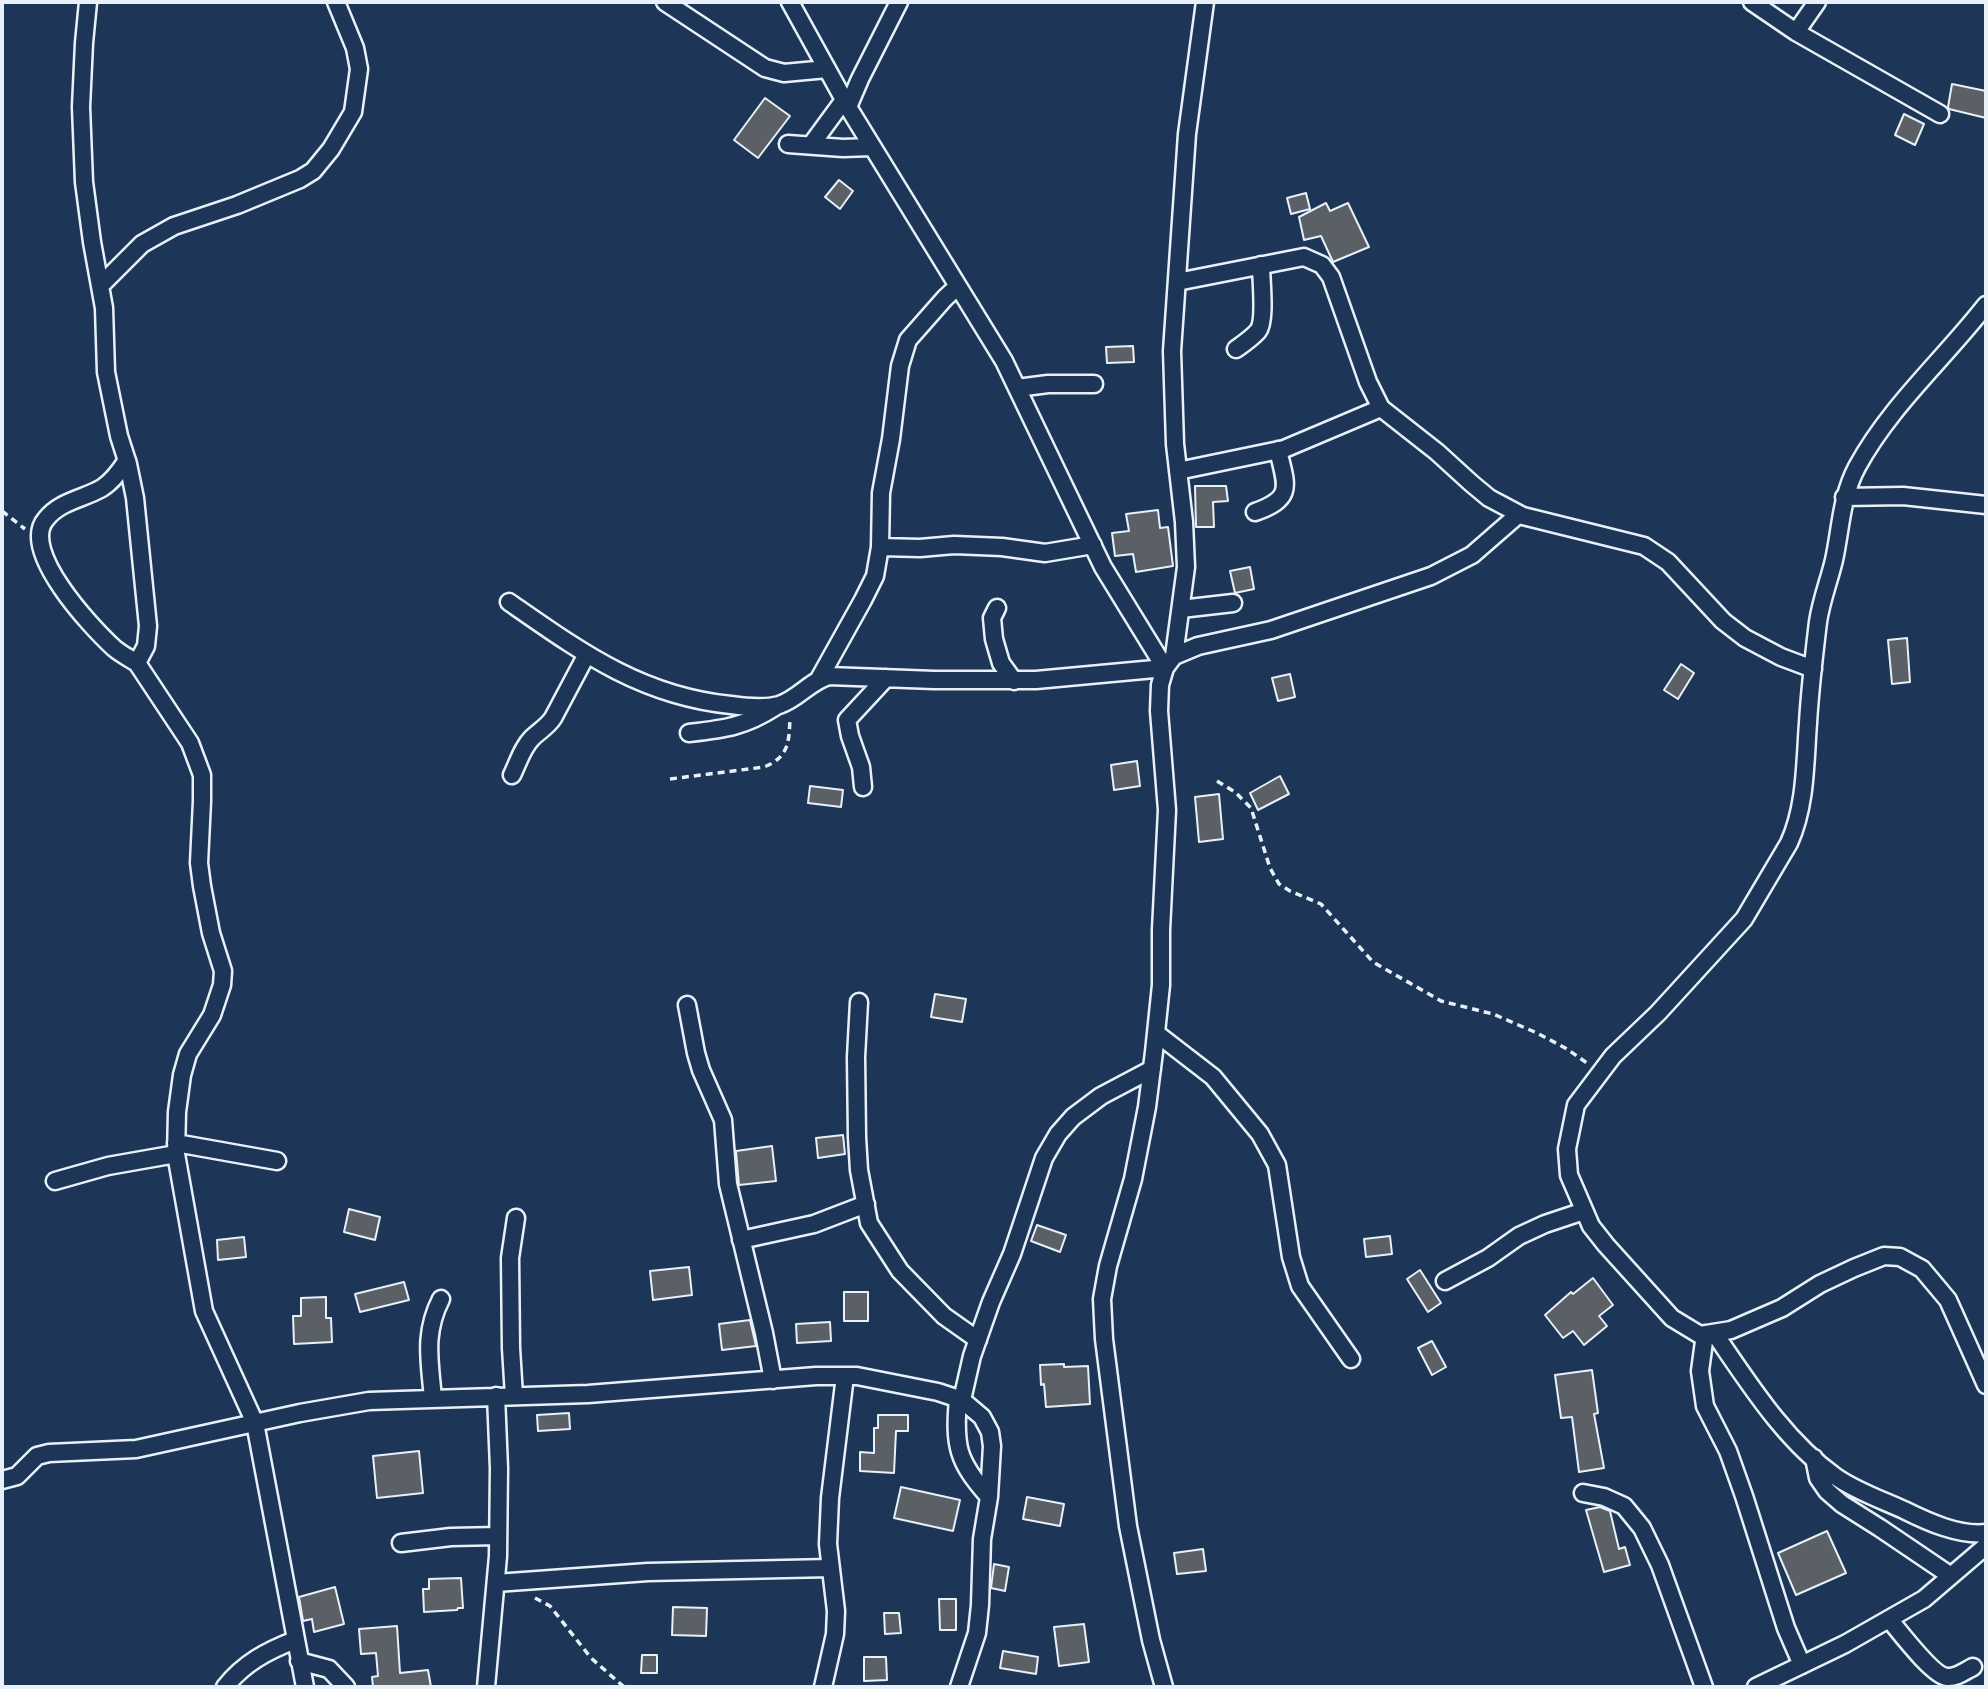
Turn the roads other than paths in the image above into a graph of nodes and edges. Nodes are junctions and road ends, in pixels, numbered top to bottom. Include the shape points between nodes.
1 (88, 2) edge
2 (336, 2) edge
3 (665, 2) edge
4 (790, 2) edge
5 (899, 2) edge
6 (1205, 2) edge
7 (1752, 2) edge
8 (1817, 2) edge
9 (1796, 33) junction
10 (827, 69) junction
11 (846, 104) junction
12 (1940, 114) dead end
13 (788, 144) dead end
14 (811, 145) junction
15 (872, 147) junction
16 (1261, 265) junction
17 (1177, 282) junction
18 (100, 286) junction
19 (958, 286) junction
20 (1986, 305) edge
21 (1236, 349) dead end
22 (1094, 384) dead end
23 (1017, 388) junction
24 (1381, 408) junction
25 (1278, 450) junction
26 (127, 460) junction
27 (1178, 471) junction
28 (1844, 497) junction
29 (1986, 505) edge
30 (1255, 512) dead end
31 (1519, 514) junction
32 (1093, 545) junction
33 (880, 547) junction
34 (509, 603) dead end
35 (1233, 603) dead end
36 (997, 608) dead end
37 (1181, 609) junction
38 (587, 654) junction
39 (1170, 662) junction
40 (137, 663) junction
41 (1813, 669) junction
42 (886, 678) junction
43 (819, 679) junction
44 (1014, 681) junction
45 (784, 702) junction
46 (689, 733) dead end
47 (512, 775) dead end
48 (863, 787) dead end
49 (859, 1002) dead end
50 (687, 1005) dead end
51 (1156, 1033) junction
52 (1152, 1069) junction
53 (176, 1149) junction
54 (277, 1161) dead end
55 (55, 1181) dead end
56 (866, 1204) junction
57 (1584, 1211) junction
58 (516, 1218) dead end
59 (741, 1240) junction
60 (1445, 1281) dead end
61 (441, 1299) dead end
62 (1710, 1334) junction
63 (978, 1340) junction
64 (1351, 1359) dead end
65 (845, 1376) junction
66 (773, 1380) junction
67 (1986, 1385) edge
68 (496, 1396) junction
69 (514, 1396) junction
70 (433, 1399) junction
71 (960, 1399) junction
72 (255, 1423) junction
73 (1814, 1458) junction
74 (2, 1480) edge
75 (1583, 1493) dead end
76 (989, 1497) junction
77 (1986, 1534) edge
78 (498, 1536) junction
79 (401, 1543) dead end
80 (1986, 1546) edge
81 (831, 1568) junction
82 (1951, 1576) junction
83 (501, 1582) junction
84 (1889, 1619) junction
85 (295, 1640) junction
86 (299, 1661) junction
87 (1802, 1665) junction
88 (1973, 1667) dead end
89 (1949, 1678) junction
90 (225, 1687) edge
91 (305, 1687) edge
92 (346, 1687) edge
93 (486, 1687) edge
94 (823, 1687) edge
95 (959, 1687) edge
96 (1164, 1687) edge
97 (1704, 1687) edge
98 (1756, 1687) edge
99 (1934, 1687) edge

1 - 18 street via 81,119 84,182
2 - 18 street via 359,69 352,112 313,171 237,205 174,226 142,244
3 - 10 street via 765,68 784,73
4 - 10 street
5 - 11 street
6 - 17 street via 1187,134
7 - 9 street
8 - 9 street
9 - 12 street
10 - 11 street
11 - 14 street
11 - 15 street
13 - 14 street
14 - 15 street
15 - 19 street
16 - 17 street
16 - 21 street via 1262,324
16 - 24 street via 1304,257 1322,265
17 - 27 street via 1172,351
18 - 26 street via 106,372
19 - 23 street
19 - 33 street via 908,340 900,366 881,493
20 - 28 street via 1882,429
22 - 23 street
23 - 32 street
24 - 25 street
24 - 31 street via 1489,498
25 - 27 street
25 - 30 street via 1284,492 1276,503
26 - 40 street via 148,626 146,646
26 - 40 street via 101,488 56,509 40,526 39,540 58,583 90,624 117,651
27 - 37 street via 1186,567
28 - 29 street via 1903,496
28 - 41 street via 1818,620
31 - 39 street via 1472,555 1430,576 1271,630 1198,646
31 - 41 street via 1644,546 1668,562 1745,638
32 - 33 street via 1045,554 1002,547
32 - 39 street via 1103,567
33 - 43 street via 869,588
34 - 38 street
35 - 37 street
36 - 44 street via 992,618 994,639 1000,663
37 - 39 street
38 - 45 street via 633,680 672,694 747,707
38 - 47 street via 554,718 531,739
39 - 44 street
39 - 51 street via 1160,685 1159,711 1167,810
40 - 53 street via 190,743 202,775 199,863 223,971 212,1015 188,1054 182,1075
41 - 57 street via 1807,763 1788,843 1744,919 1613,1056 1576,1105 1567,1149 1569,1175
42 - 43 street via 837,675
42 - 44 street
42 - 48 street via 847,720
43 - 45 street
45 - 46 street via 741,726
49 - 56 street via 857,1137
50 - 59 street via 701,1070 723,1120 728,1184
51 - 52 street
51 - 64 street via 1213,1077 1260,1134 1277,1165 1300,1286
52 - 63 street via 1101,1097 1058,1134 1044,1158
52 - 96 street via 1133,1178 1102,1298 1128,1526
53 - 54 street
53 - 55 street
53 - 72 street via 204,1311
56 - 59 street via 814,1224
56 - 63 street via 869,1223 900,1271 944,1315
57 - 60 street via 1519,1236
57 - 62 street via 1606,1245 1672,1318 1700,1335
58 - 69 street via 510,1258
59 - 66 street
61 - 70 street via 430,1327
62 - 67 street via 1782,1308 1854,1268 1884,1256 1900,1257 1922,1269 1948,1300
62 - 73 street via 1786,1431
62 - 87 street via 1700,1371 1705,1406 1728,1451
63 - 71 street
65 - 66 street
65 - 71 street
65 - 81 street via 830,1498
66 - 69 street
68 - 69 street
68 - 70 street
68 - 78 street
70 - 72 street via 369,1401
71 - 76 street via 958,1452
71 - 76 street via 982,1417 990,1432
72 - 74 street via 136,1449 37,1455 17,1476
72 - 85 street
73 - 77 street via 1838,1478 1926,1521
73 - 82 street via 1818,1478 1842,1504
75 - 97 street via 1624,1506 1642,1528 1660,1564
76 - 95 street via 976,1633
78 - 79 street
78 - 83 street
80 - 82 street
81 - 83 street via 648,1572
81 - 94 street via 835,1634
82 - 84 street
83 - 93 street
84 - 87 street
84 - 89 street via 1936,1672
85 - 86 street
85 - 90 street via 247,1664
86 - 91 street
86 - 92 street via 329,1669
87 - 98 street
88 - 89 street
89 - 99 street

